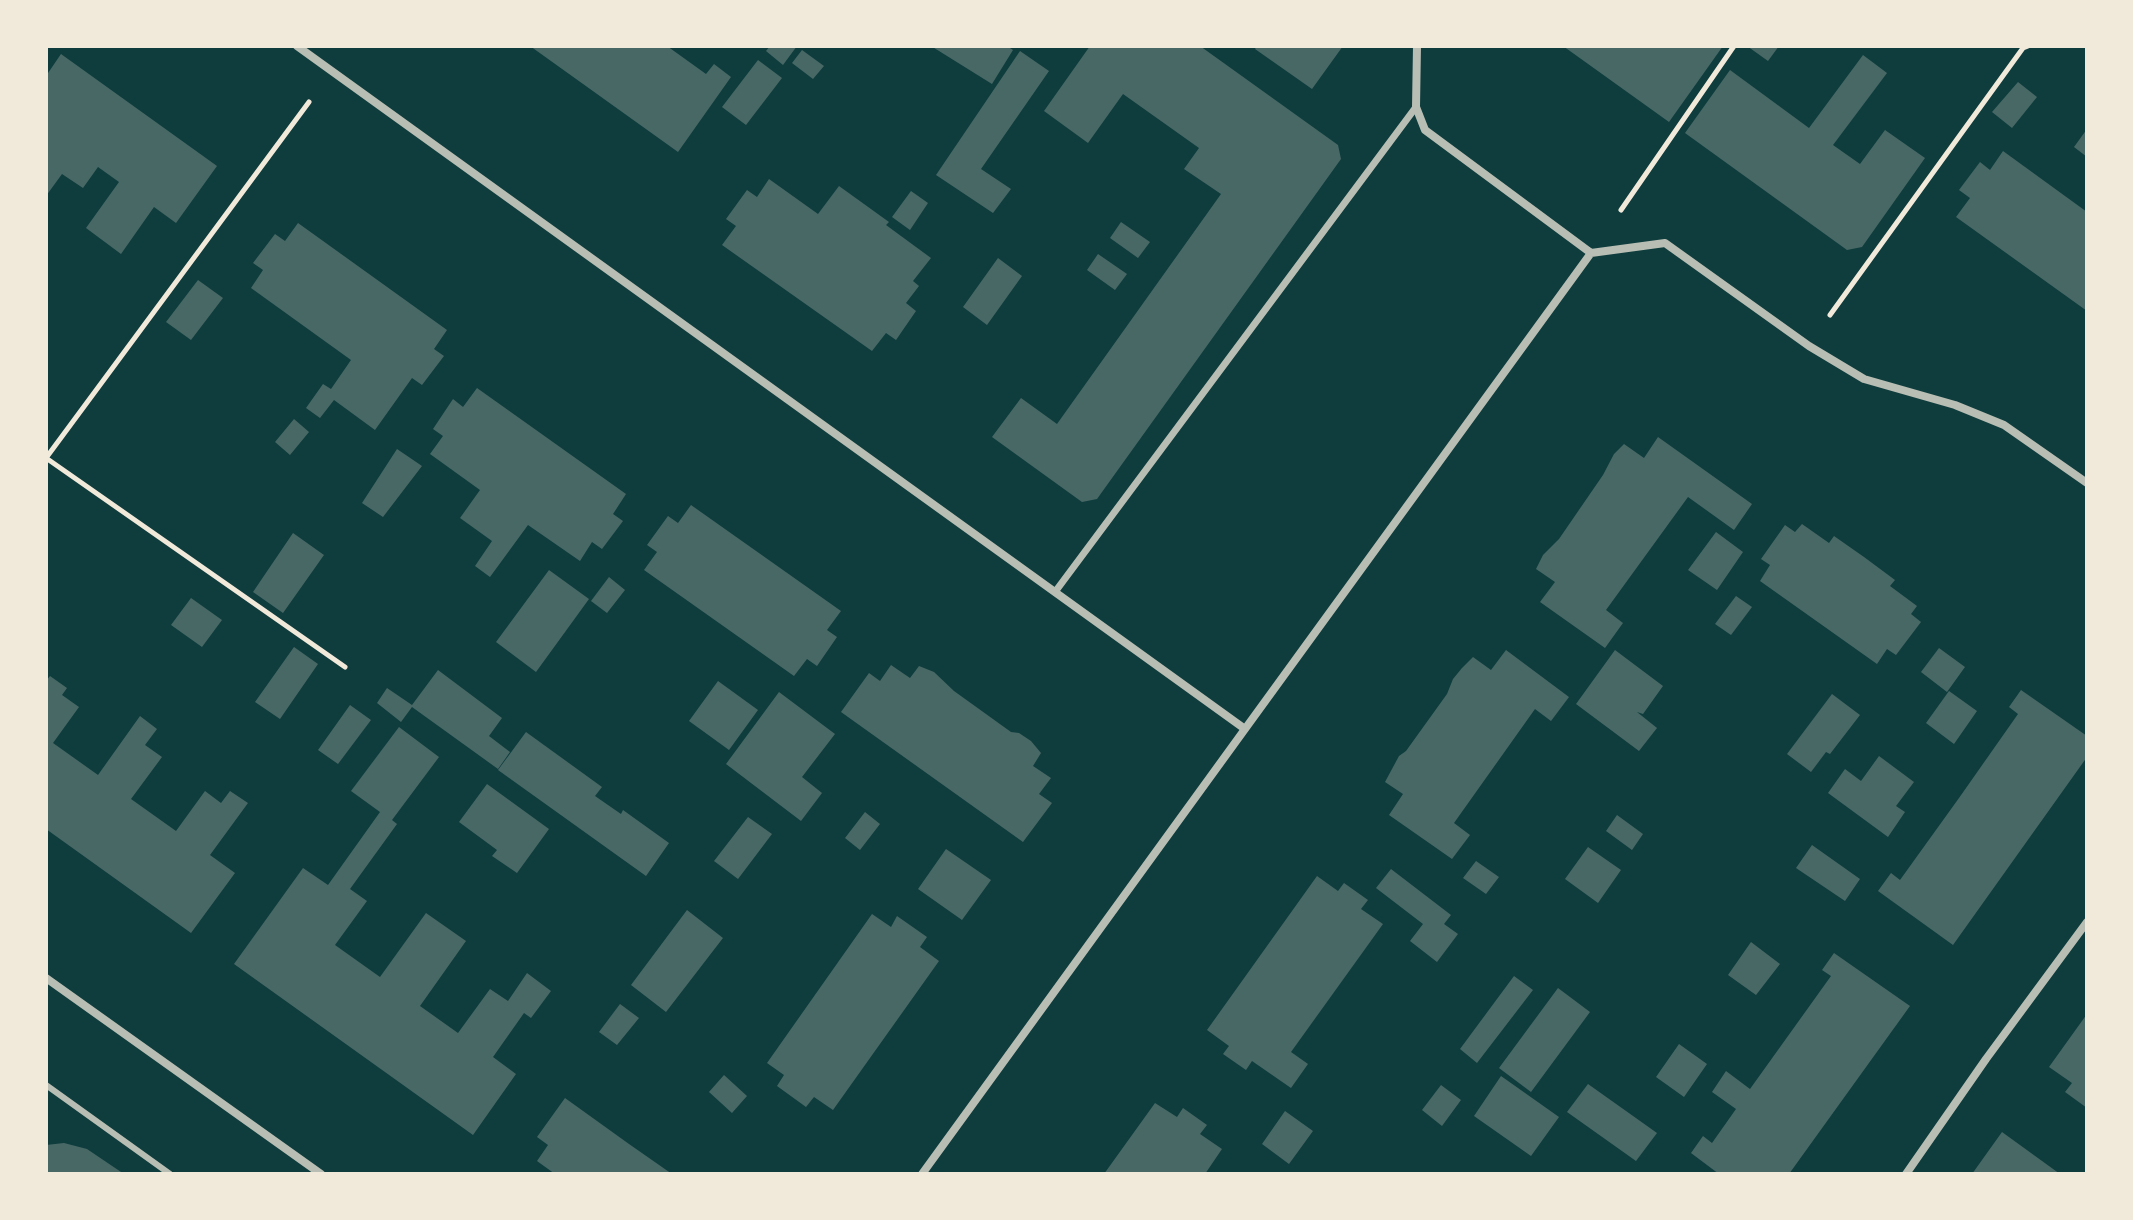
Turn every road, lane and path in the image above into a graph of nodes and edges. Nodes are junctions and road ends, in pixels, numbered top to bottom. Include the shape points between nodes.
1 (297, 46) edge
2 (1417, 46) edge
3 (1734, 46) edge
4 (2024, 47) edge
5 (332, 71) junction
6 (1416, 107) junction
7 (1591, 253) junction
8 (1809, 346) junction
9 (46, 458) edge
10 (2087, 483) edge
11 (1055, 592) junction
12 (345, 667) dead end
13 (1245, 729) junction
14 (2087, 922) edge
15 (46, 978) edge
16 (46, 1085) edge
17 (170, 1174) edge
18 (321, 1174) edge
19 (922, 1174) edge
20 (1906, 1174) edge

1 - 5 street
2 - 6 street
3 - 7 path
4 - 8 path
5 - 9 path
5 - 11 street
6 - 7 street via 1425,130
6 - 11 street
7 - 8 street via 1665,243
7 - 13 street
8 - 10 street via 1864,379 2004,425
9 - 12 path
11 - 13 street
13 - 19 street
14 - 20 street
15 - 18 street
16 - 17 lane

